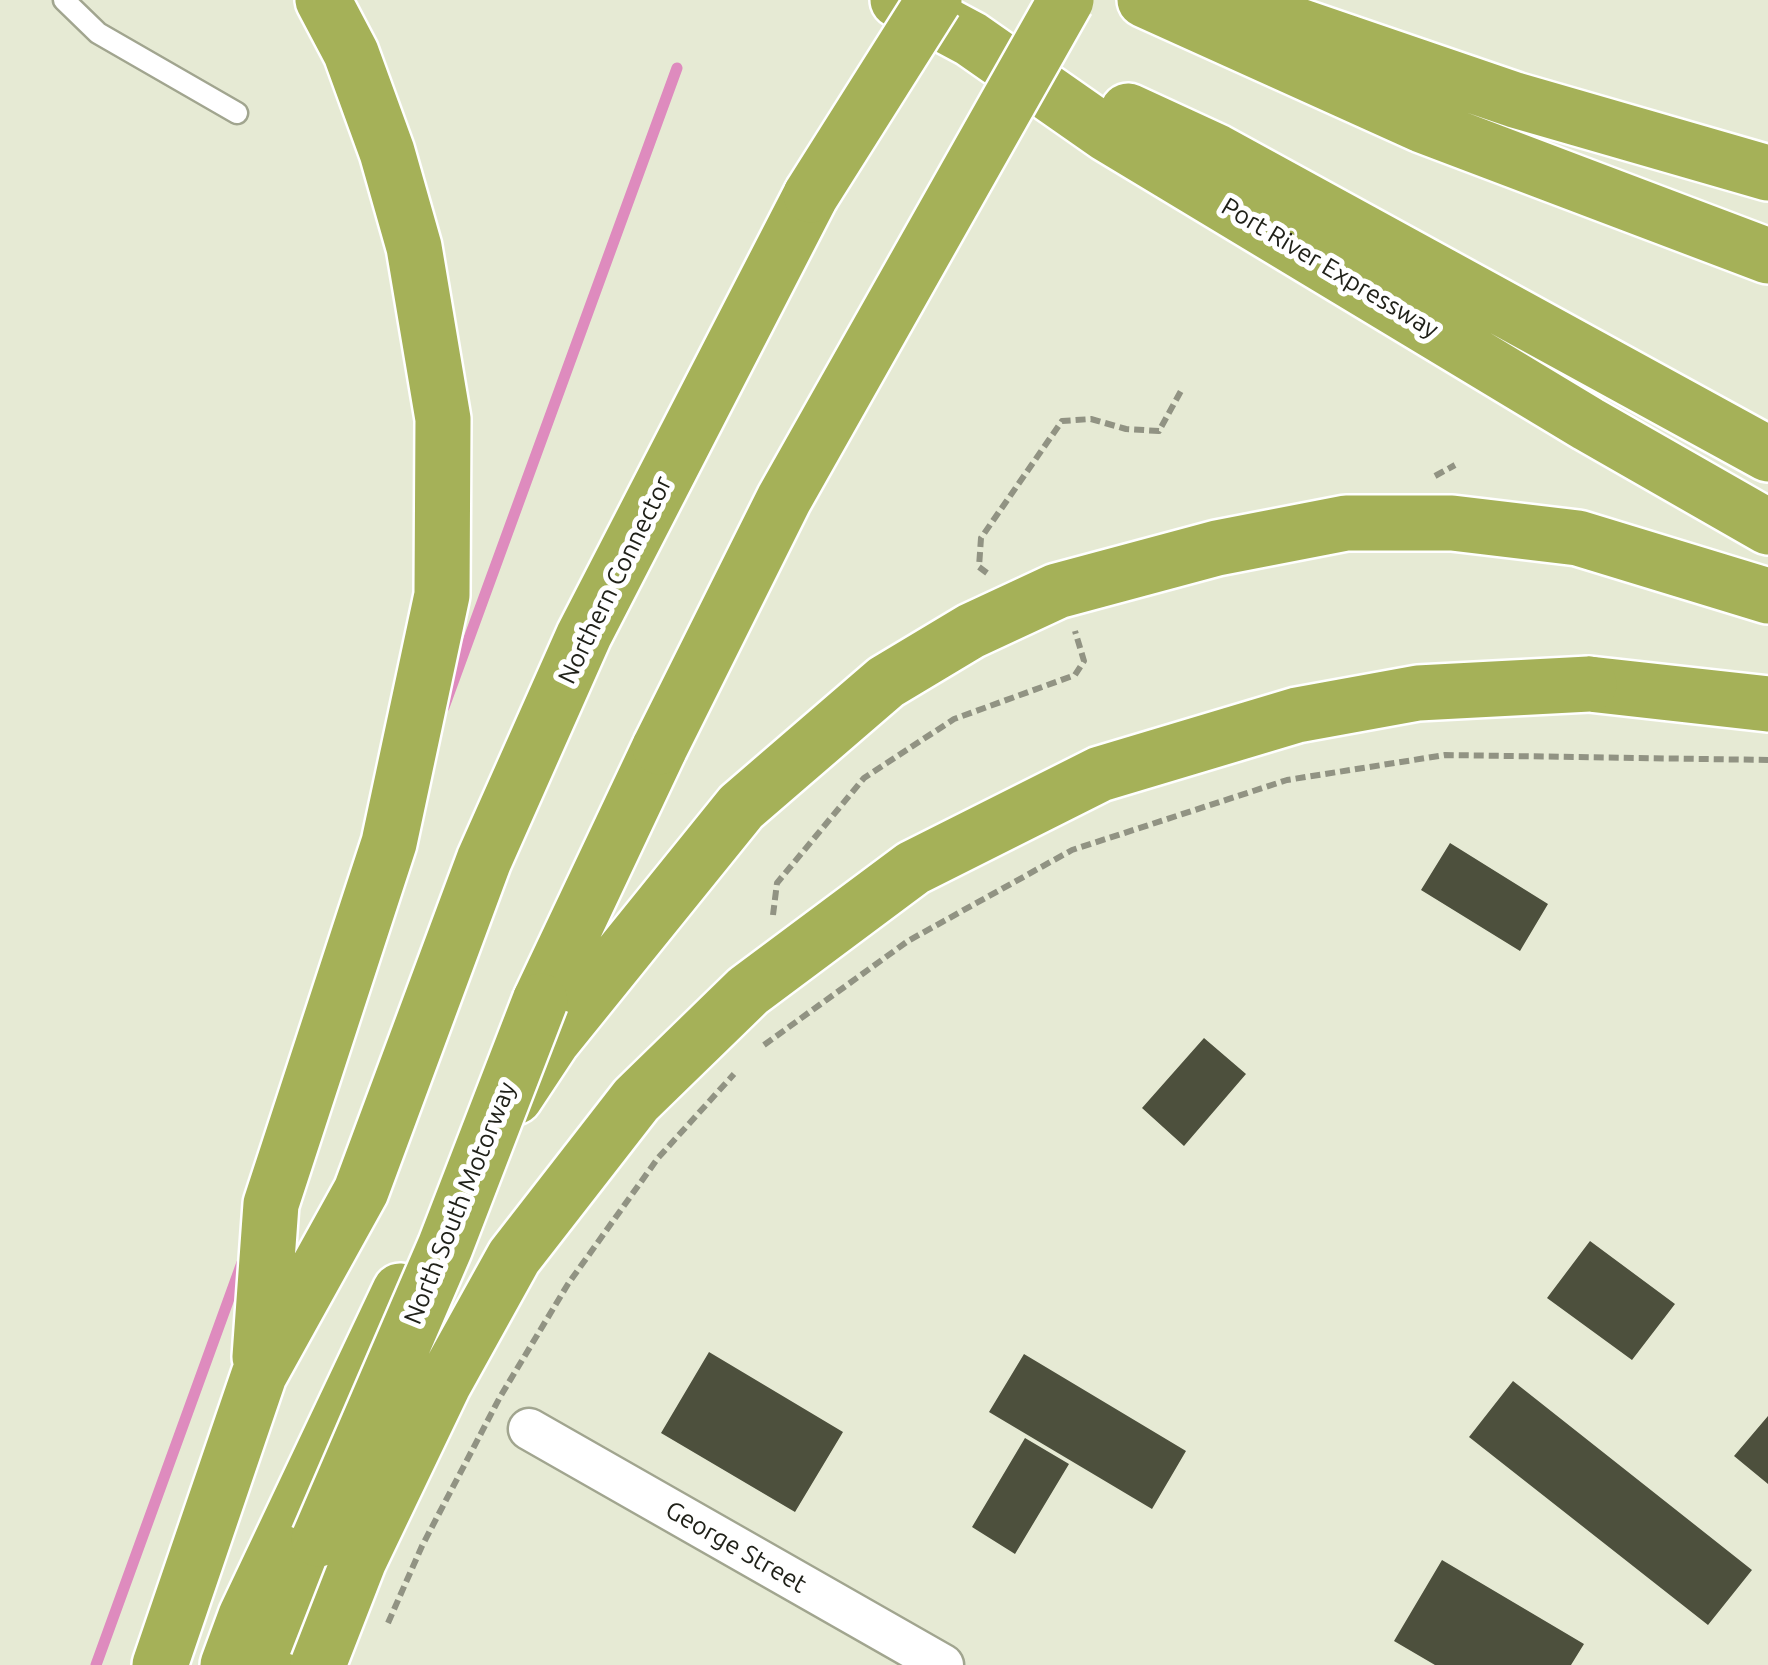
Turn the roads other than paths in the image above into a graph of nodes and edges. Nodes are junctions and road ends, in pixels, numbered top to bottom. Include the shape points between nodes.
1 (64, 0) edge
2 (323, 0) edge
3 (900, 0) edge
4 (934, 0) edge
5 (1066, 0) edge
6 (1145, 0) edge
7 (1223, 0) edge
8 (971, 39) junction
9 (237, 113) dead end
10 (1768, 173) edge
11 (811, 195) junction
12 (1768, 256) edge
13 (1768, 454) edge
14 (1768, 526) edge
15 (1768, 596) edge
16 (1768, 704) edge
17 (258, 1375) junction
18 (529, 1430) dead end
19 (160, 1665) edge
20 (228, 1665) edge
21 (274, 1665) edge
22 (318, 1665) edge
23 (942, 1665) edge

1 - 9 lane via 98,33
2 - 17 highway via 351,53 414,247 444,419 442,595 389,843 272,1204
3 - 8 highway, Port River Expressway
3 - 11 highway, bridge
4 - 11 highway, Northern Connector, bridge
5 - 21 highway, North South Motorway, bridge via 784,498 660,747 540,1001 445,1247 318,1539
6 - 12 highway via 1422,125
7 - 10 highway via 1515,100
8 - 13 highway via 1216,152
8 - 14 highway, Port River Expressway via 1107,134
11 - 17 highway, Northern Connector via 584,635 484,860 361,1191
15 - 20 highway via 1578,538 1452,523 1346,523 1183,556 1057,591 886,682 741,807 552,1041 404,1282
16 - 22 highway, bridge via 1588,684 1400,696 1297,715 1100,774 913,868 748,990 636,1100 514,1257 426,1420
17 - 19 highway
18 - 23 street, George Street

